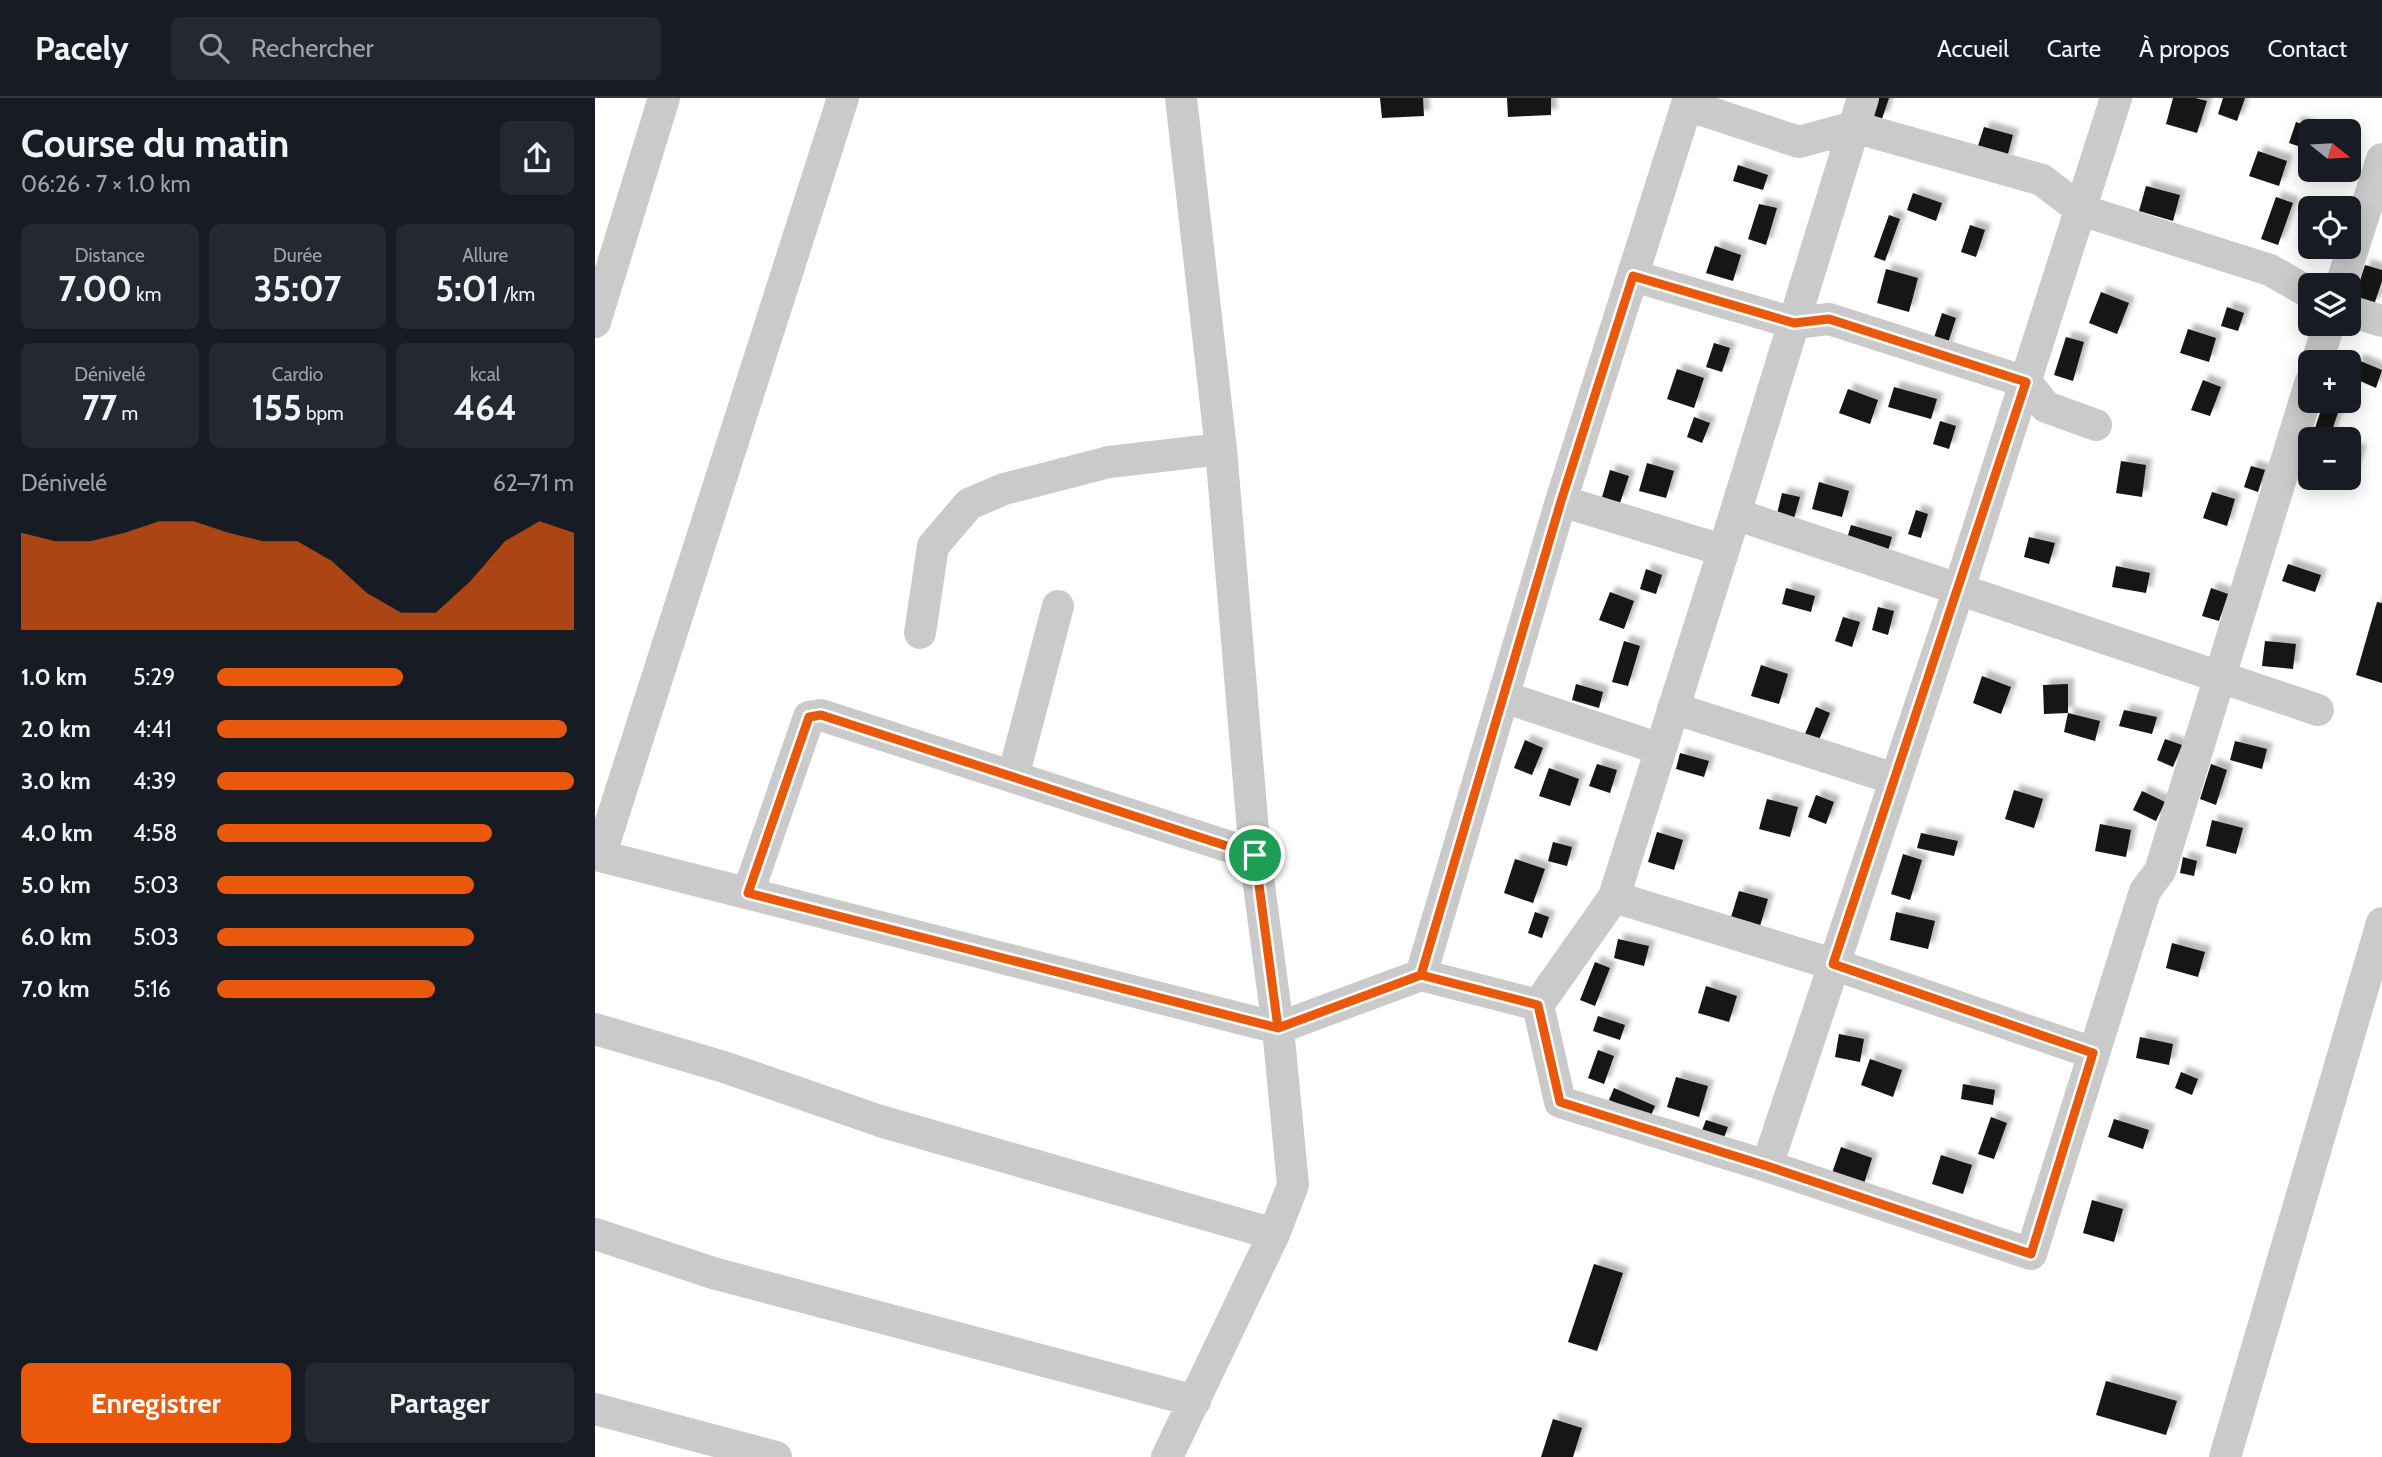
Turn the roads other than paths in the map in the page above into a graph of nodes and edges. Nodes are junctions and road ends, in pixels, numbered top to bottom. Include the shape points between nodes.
1 (664, 98) edge
2 (843, 98) edge
3 (1181, 98) edge
4 (2116, 98) edge
5 (1688, 102) edge
6 (1859, 112) edge
7 (2382, 159) edge
8 (2081, 210) junction
9 (2345, 273) edge
10 (1633, 276) junction
11 (2298, 286) edge
12 (2361, 315) edge
13 (2382, 321) edge
14 (595, 322) edge
15 (1794, 323) junction
16 (2026, 382) junction
17 (2301, 413) edge
18 (2096, 425) dead end
19 (1221, 449) junction
20 (1561, 501) junction
21 (1735, 514) junction
22 (1723, 550) junction
23 (1959, 589) junction
24 (1058, 606) dead end
25 (920, 633) dead end
26 (2220, 677) junction
27 (1504, 697) junction
28 (1673, 708) junction
29 (2318, 710) dead end
30 (1660, 749) junction
31 (1013, 777) junction
32 (1895, 779) junction
33 (1255, 855) junction
34 (748, 893) junction
35 (1613, 897) junction
36 (2382, 923) edge
37 (1833, 964) junction
38 (1421, 975) junction
39 (1538, 1005) junction
40 (1278, 1028) junction
41 (595, 1029) edge
42 (2093, 1053) junction
43 (1767, 1166) junction
44 (595, 1234) edge
45 (1274, 1234) junction
46 (1195, 1401) junction
47 (595, 1409) edge
48 (776, 1457) edge
49 (1167, 1457) edge
50 (2225, 1457) edge

1 - 14 street
2 - 34 street via 600,856
3 - 19 street
4 - 8 street
5 - 6 street via 1799,142
5 - 10 street
6 - 8 street via 2042,180
6 - 15 street
7 - 9 street
8 - 11 street via 2270,270
8 - 16 street
10 - 15 street
10 - 20 street
12 - 13 street
15 - 16 street via 1829,319
15 - 21 street
16 - 18 street via 2046,407
16 - 23 street
17 - 26 street
19 - 25 street via 1109,461 1004,489 969,504 933,546
19 - 33 street
20 - 22 street
20 - 27 street
21 - 22 street
21 - 23 street
22 - 28 street
23 - 26 street
23 - 32 street
24 - 31 street
26 - 29 street
26 - 42 street via 2160,871 2144,891
27 - 30 street
27 - 38 street
28 - 30 street
28 - 32 street
30 - 35 street
31 - 33 street
31 - 34 street via 821,715 809,717
32 - 37 street
33 - 40 street
34 - 40 street
35 - 37 street
35 - 39 street
36 - 50 street
37 - 42 street
37 - 43 street
38 - 39 street
38 - 40 street
39 - 43 street via 1560,1102
40 - 45 street via 1293,1185
41 - 45 street via 880,1121
42 - 43 street via 2031,1254
44 - 46 street via 713,1273
45 - 46 street
46 - 49 street
47 - 48 street

